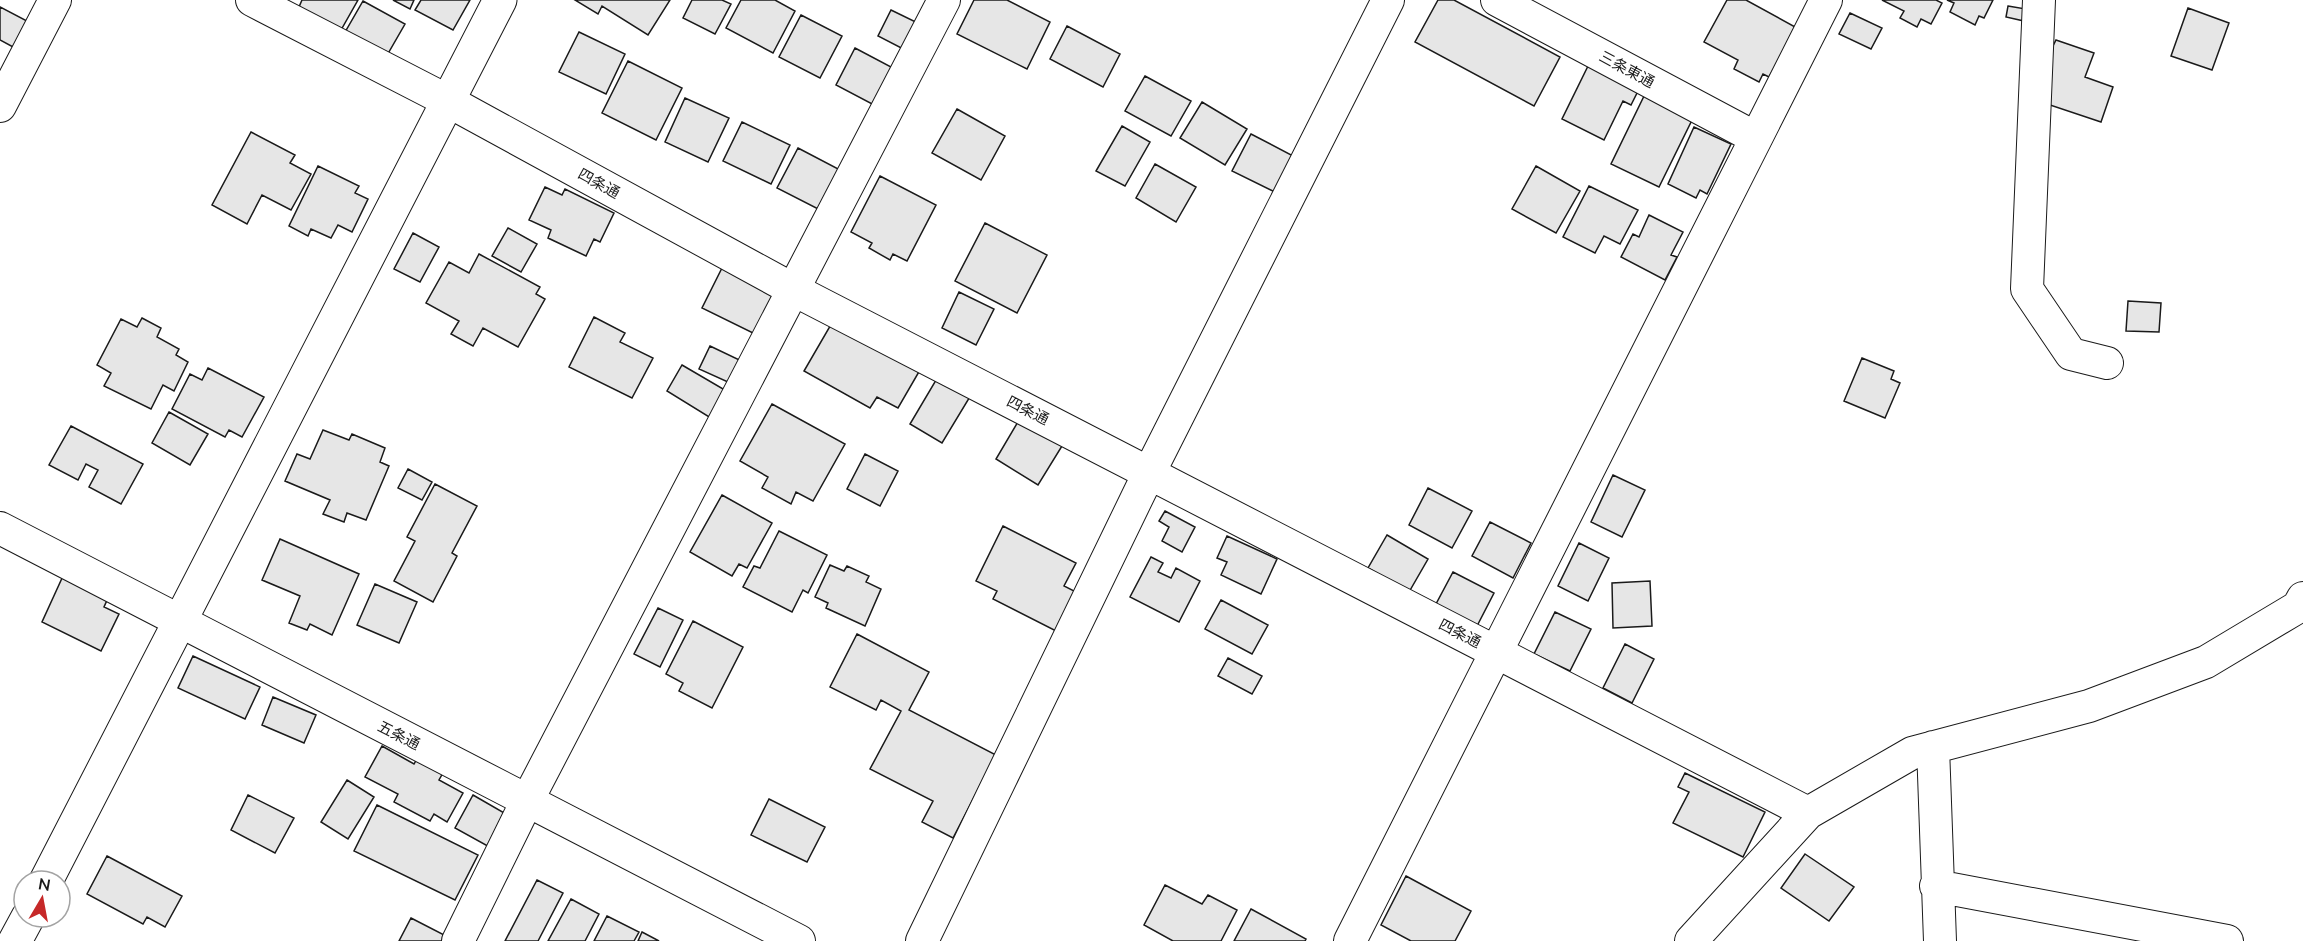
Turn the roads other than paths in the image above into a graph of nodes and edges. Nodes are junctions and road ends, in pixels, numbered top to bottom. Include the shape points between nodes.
1 (55, 0) edge
2 (252, 0) edge
3 (500, 0) edge
4 (944, 0) edge
5 (1388, 0) edge
6 (1497, 0) edge
7 (1826, 0) edge
8 (2039, 0) edge
9 (448, 101) junction
10 (0, 106) edge
11 (1756, 138) junction
12 (794, 290) junction
13 (2107, 363) dead end
14 (1149, 473) junction
15 (0, 528) edge
16 (2303, 598) edge
17 (179, 622) junction
18 (1496, 652) junction
19 (1933, 747) junction
20 (527, 801) junction
21 (1808, 813) junction
22 (52, 869) edge
23 (1936, 886) junction
24 (458, 941) edge
25 (799, 941) edge
26 (922, 941) edge
27 (1350, 941) edge
28 (1691, 941) edge
29 (1940, 941) edge
30 (2227, 941) edge

1 - 10 street
2 - 9 street, 四条通
3 - 9 street
4 - 12 street
5 - 14 street
6 - 11 street, 三条東通
7 - 11 street
8 - 13 street via 2027,289 2071,354
9 - 12 street, 四条通
9 - 17 street
11 - 18 street
12 - 14 street, 四条通
12 - 20 street
14 - 18 street, 四条通
14 - 26 street
15 - 17 street, 五条通
16 - 19 street via 2298,607 2206,662 2089,706
17 - 20 street, 五条通
17 - 22 street
18 - 21 street, 四条通
18 - 27 street
19 - 21 street via 1912,753
19 - 23 street
20 - 24 street
20 - 25 street, 五条通
21 - 28 street
23 - 29 street
23 - 30 street

